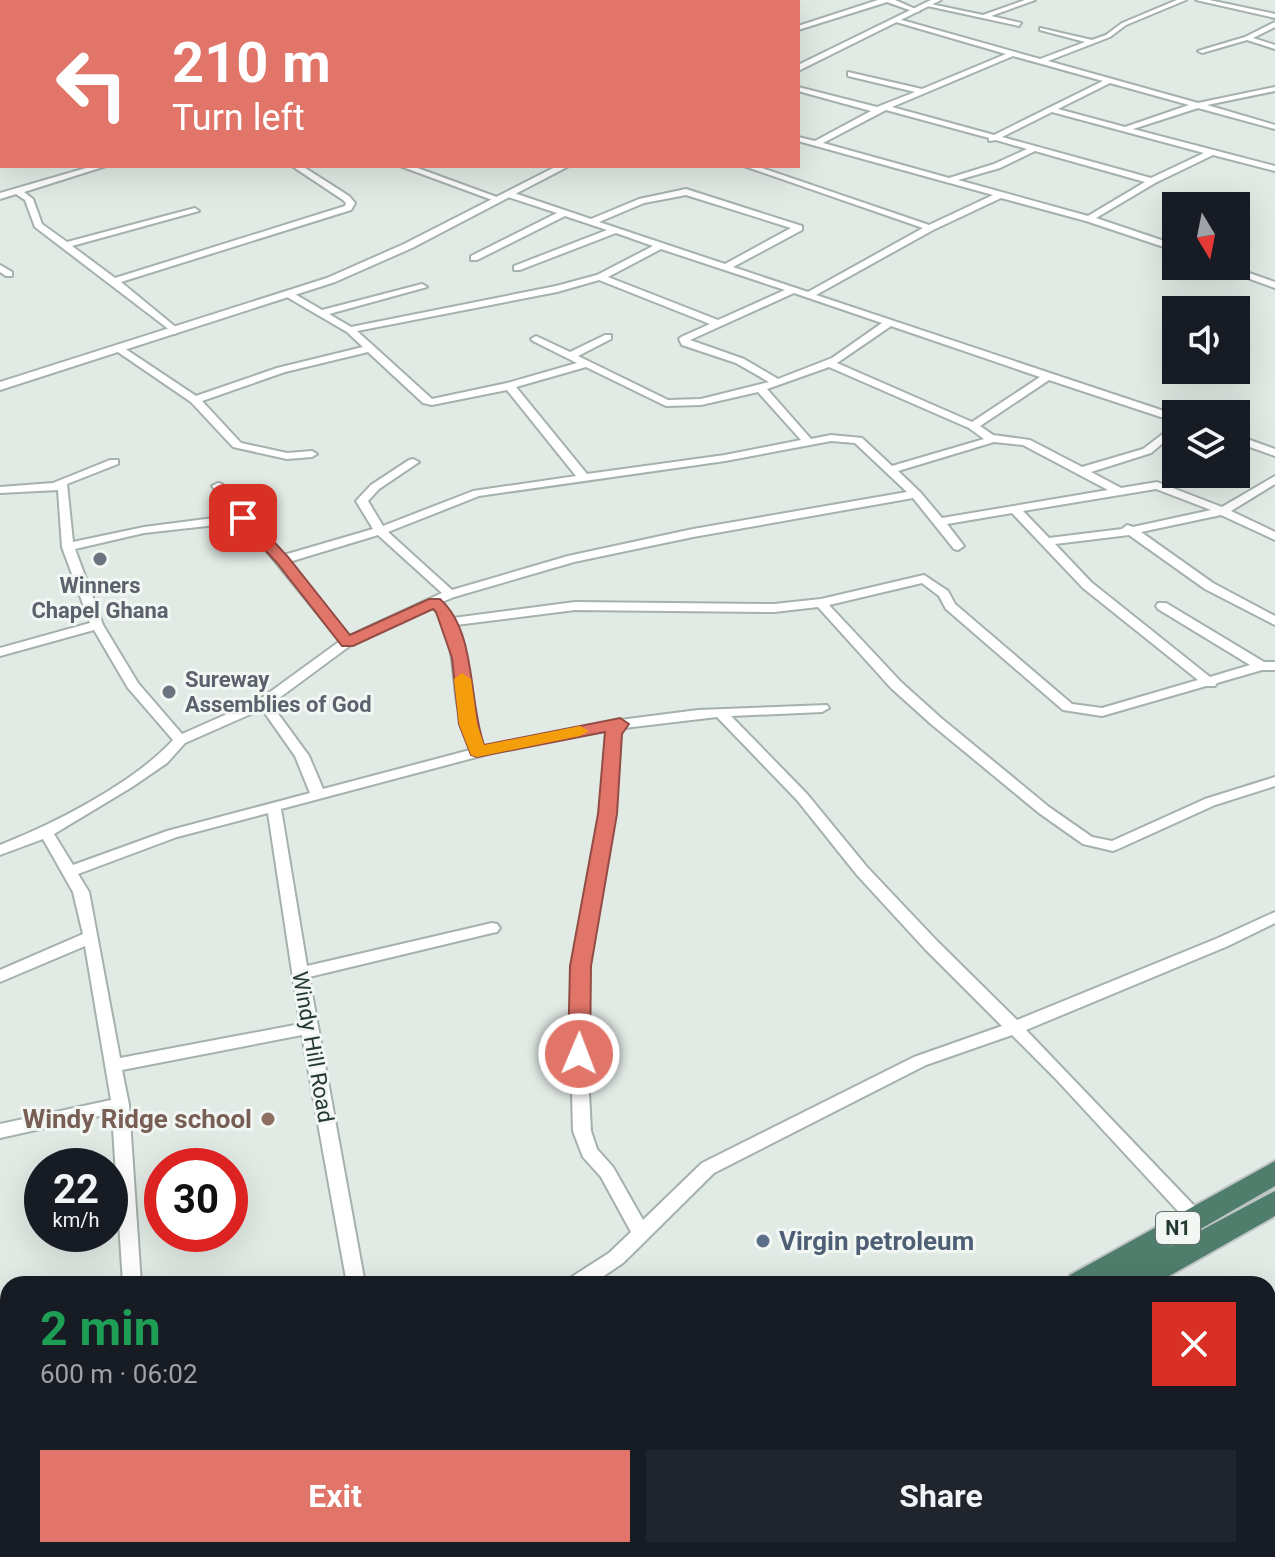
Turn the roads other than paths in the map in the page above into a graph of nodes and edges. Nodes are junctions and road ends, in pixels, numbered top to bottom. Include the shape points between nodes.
1 (887, 0) edge
2 (937, 0) edge
3 (1032, 0) edge
4 (1183, 0) edge
5 (1199, 0) edge
6 (926, 5) junction
7 (917, 11) junction
8 (1275, 16) edge
9 (982, 17) junction
10 (898, 21) junction
11 (1019, 24) dead end
12 (1275, 24) edge
13 (800, 27) edge
14 (1042, 29) dead end
15 (1247, 38) junction
16 (1093, 42) junction
17 (1275, 47) edge
18 (1202, 51) dead end
19 (1013, 53) junction
20 (1041, 61) junction
21 (800, 67) edge
22 (851, 74) dead end
23 (1108, 81) junction
24 (800, 89) edge
25 (1275, 89) edge
26 (922, 91) junction
27 (1198, 105) junction
28 (882, 108) junction
29 (1054, 110) junction
30 (1275, 127) edge
31 (1127, 128) junction
32 (800, 139) edge
33 (992, 139) junction
34 (817, 143) junction
35 (1033, 149) junction
36 (1212, 152) junction
37 (95, 168) edge
38 (299, 168) edge
39 (410, 168) edge
40 (560, 168) edge
41 (754, 168) edge
42 (1275, 169) edge
43 (947, 181) junction
44 (1152, 181) junction
45 (18, 191) junction
46 (511, 195) junction
47 (1000, 195) junction
48 (0, 196) edge
49 (498, 199) junction
50 (195, 211) dead end
51 (566, 212) junction
52 (1089, 219) junction
53 (593, 221) junction
54 (930, 228) junction
55 (616, 230) junction
56 (1162, 243) edge
57 (65, 245) junction
58 (661, 245) junction
59 (474, 258) dead end
60 (726, 267) junction
61 (517, 268) dead end
62 (1250, 276) edge
63 (600, 277) junction
64 (114, 281) junction
65 (1275, 285) edge
66 (422, 287) dead end
67 (794, 290) junction
68 (290, 295) junction
69 (809, 295) junction
70 (324, 312) junction
71 (889, 323) junction
72 (718, 324) junction
73 (350, 330) junction
74 (175, 331) junction
75 (608, 337) dead end
76 (536, 339) dead end
77 (370, 348) junction
78 (120, 350) junction
79 (571, 355) junction
80 (829, 363) junction
81 (586, 364) junction
82 (1048, 376) junction
83 (775, 381) junction
84 (0, 386) edge
85 (509, 386) junction
86 (760, 388) junction
87 (195, 400) junction
88 (1162, 414) edge
89 (973, 426) junction
90 (990, 438) junction
91 (1162, 439) edge
92 (807, 441) junction
93 (1250, 443) edge
94 (1275, 453) edge
95 (312, 454) dead end
96 (114, 462) dead end
97 (413, 462) dead end
98 (891, 470) junction
99 (1081, 471) junction
100 (585, 479) junction
101 (1275, 479) edge
102 (58, 484) junction
103 (218, 486) dead end
104 (0, 490) edge
105 (1118, 491) junction
106 (916, 494) junction
107 (1014, 509) junction
108 (1223, 511) junction
109 (243, 518) junction
110 (940, 522) junction
111 (1120, 524) dead end
112 (380, 531) junction
113 (1131, 531) junction
114 (1275, 536) edge
115 (1046, 542) junction
116 (958, 546) dead end
117 (68, 547) junction
118 (282, 560) junction
119 (450, 594) junction
120 (435, 602) junction
121 (821, 603) junction
122 (1162, 606) dead end
123 (1275, 621) edge
124 (448, 622) junction
125 (97, 625) junction
126 (347, 642) junction
127 (0, 652) edge
128 (1268, 666) edge
129 (1210, 683) junction
130 (264, 703) junction
131 (822, 708) dead end
132 (720, 713) junction
133 (620, 724) junction
134 (180, 740) junction
135 (477, 751) junction
136 (1275, 781) edge
137 (317, 793) junction
138 (274, 808) junction
139 (46, 832) junction
140 (0, 850) edge
141 (68, 872) junction
142 (1275, 917) edge
143 (492, 928) dead end
144 (91, 937) junction
145 (300, 973) junction
146 (0, 976) edge
147 (309, 1028) junction
148 (1014, 1028) junction
149 (113, 1066) junction
150 (120, 1105) junction
151 (0, 1131) edge
152 (1275, 1172) edge
153 (1275, 1202) edge
154 (1195, 1218) junction
155 (640, 1232) junction
156 (131, 1276) edge
157 (355, 1276) edge
158 (589, 1276) edge
159 (1094, 1276) edge
160 (1143, 1276) edge

1 - 7 street
1 - 13 street
2 - 6 street
3 - 9 street
4 - 16 street
5 - 8 street
6 - 7 street
6 - 9 street
7 - 10 street
9 - 11 street
10 - 19 street
10 - 21 street
12 - 15 street
14 - 16 street
15 - 17 street
15 - 18 street
16 - 20 street
19 - 20 street
19 - 26 street
20 - 23 street
22 - 26 street
23 - 27 street
23 - 29 street
24 - 28 street
25 - 27 street
26 - 28 street
27 - 30 street
27 - 31 street
28 - 33 street
28 - 34 street
29 - 31 street
29 - 33 street
31 - 36 street
32 - 34 street
33 - 35 street
34 - 43 street
35 - 43 street
35 - 44 street
36 - 42 street
36 - 44 street
37 - 45 street
38 - 64 street via 346,198 348,208
39 - 49 street
40 - 46 street
41 - 54 street
43 - 47 street
44 - 52 street
45 - 48 street
45 - 57 street via 29,199 38,225
46 - 49 street
46 - 51 street
47 - 52 street
47 - 54 street
49 - 68 street via 408,246
50 - 57 street
51 - 53 street
51 - 59 street
52 - 56 street
53 - 55 street
53 - 60 street via 642,201 686,192 799,228
54 - 69 street
55 - 58 street
55 - 61 street
57 - 64 street
58 - 60 street
58 - 63 street
60 - 67 street
62 - 65 street
63 - 72 street
63 - 73 street
64 - 74 street
66 - 70 street
67 - 69 street
67 - 72 street
68 - 70 street
68 - 74 street
69 - 71 street
70 - 73 street
71 - 80 street
71 - 82 street
72 - 83 street via 684,339 686,343 740,361
73 - 77 street
74 - 78 street
75 - 79 street
76 - 79 street
77 - 85 street via 427,401
77 - 87 street via 281,370
78 - 84 street
78 - 87 street
79 - 81 street
80 - 83 street
80 - 89 street
81 - 85 street
81 - 86 street via 675,405
82 - 88 street
82 - 89 street
83 - 86 street
85 - 100 street
86 - 92 street
87 - 95 street via 237,445 287,456
89 - 90 street
90 - 98 street
90 - 99 street via 1026,442
91 - 99 street via 1147,451
92 - 98 street via 858,440
92 - 100 street
93 - 94 street
96 - 102 street
97 - 112 street via 362,501
98 - 106 street
99 - 105 street
100 - 112 street via 477,493
101 - 108 street
102 - 104 street
102 - 117 street via 65,491
103 - 109 street
105 - 107 street
105 - 108 street via 1157,485
106 - 110 street
106 - 119 street via 693,533 572,559
107 - 110 street
107 - 115 street
108 - 113 street
108 - 114 street
109 - 117 street via 144,530
109 - 118 street
110 - 116 street
111 - 113 street
112 - 118 street
112 - 119 street
113 - 115 street
113 - 123 street via 1209,586
115 - 129 street via 1087,585
117 - 125 street
118 - 126 street
119 - 120 street
120 - 124 street
120 - 126 street
121 - 124 street via 734,609 575,606
121 - 129 street via 915,579 931,581 950,606 1068,707 1086,712
121 - 136 street via 936,721 1088,841 1113,846 1210,802
122 - 128 street
124 - 135 street via 461,658 468,724
125 - 127 street
125 - 134 street via 133,685
126 - 130 street
128 - 129 street
130 - 134 street
130 - 137 street via 302,756
131 - 132 street
132 - 133 street
132 - 148 street
133 - 135 street
133 - 155 street via 613,734 608,814 581,966 579,1069 582,1131 589,1152 607,1172
134 - 139 street via 162,760
135 - 137 street
137 - 138 street
138 - 141 street via 172,834
138 - 145 street, Windy Hill Road
139 - 140 street
139 - 141 street
141 - 144 street via 81,892
142 - 148 street
143 - 145 street
144 - 146 street
144 - 149 street
145 - 147 street, Windy Hill Road
147 - 149 street
147 - 157 street, Windy Hill Road
148 - 154 street
148 - 155 street via 920,1061 708,1168
149 - 150 street
150 - 151 street
150 - 156 street
152 - 154 highway, N1
153 - 160 highway, N1
154 - 159 highway, N1
155 - 158 street via 616,1258

